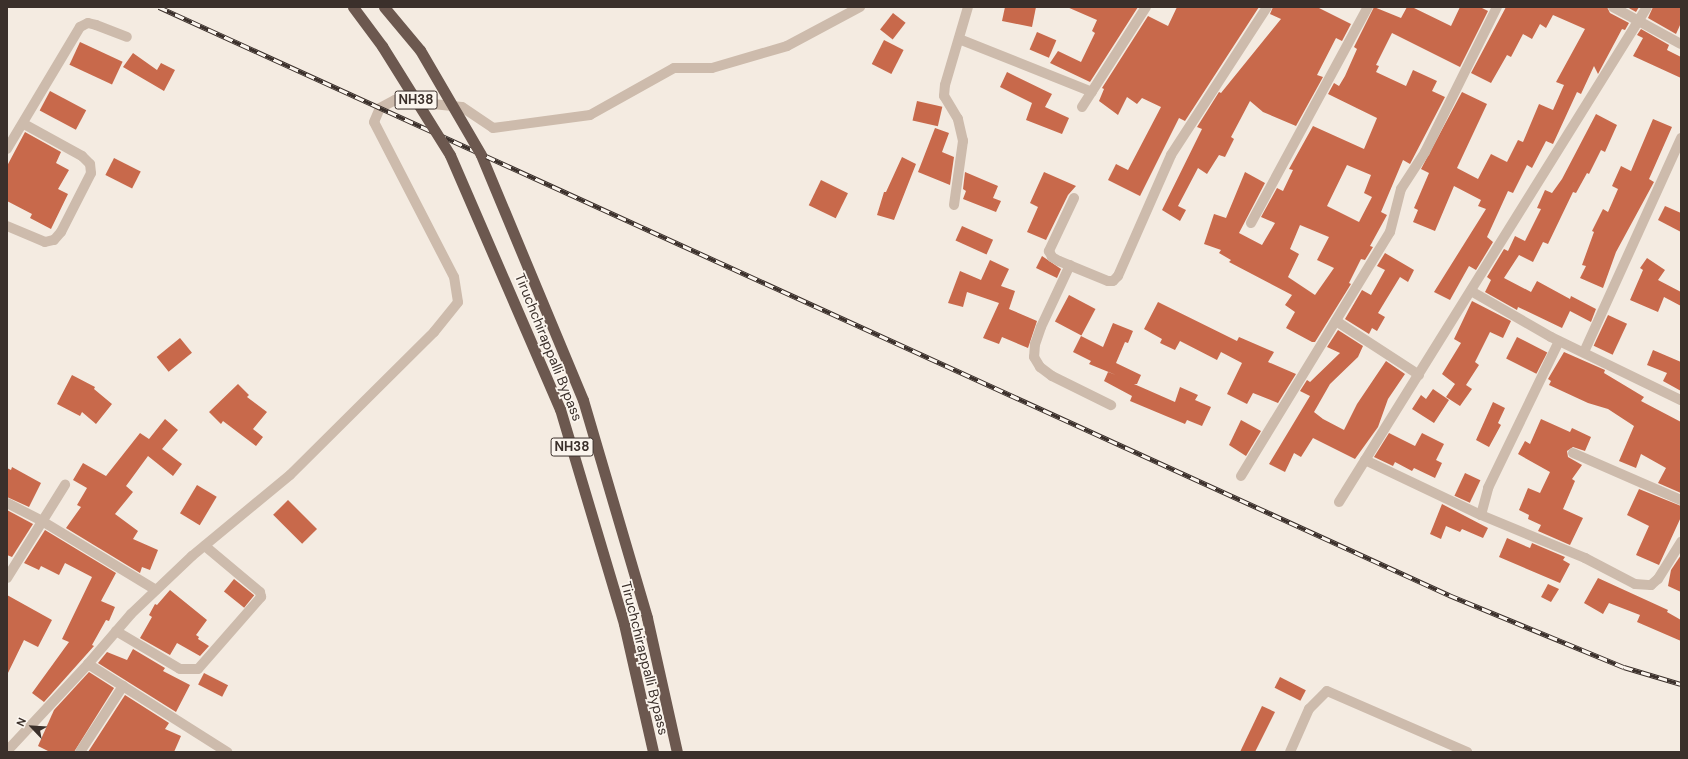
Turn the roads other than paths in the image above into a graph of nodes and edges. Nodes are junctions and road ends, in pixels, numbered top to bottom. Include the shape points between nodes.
1 (353, 7) edge
2 (384, 7) edge
3 (860, 7) edge
4 (968, 7) edge
5 (1146, 7) edge
6 (1267, 7) edge
7 (1368, 7) edge
8 (1497, 7) edge
9 (1613, 7) edge
10 (1647, 7) edge
11 (1638, 21) junction
12 (127, 37) dead end
13 (960, 38) junction
14 (1681, 44) edge
15 (1092, 92) junction
16 (1082, 107) dead end
17 (24, 124) junction
18 (1681, 138) edge
19 (7, 149) edge
20 (1074, 198) dead end
21 (954, 205) dead end
22 (1251, 223) dead end
23 (7, 226) edge
24 (1070, 265) junction
25 (1471, 291) junction
26 (1336, 321) junction
27 (1560, 341) junction
28 (1584, 352) junction
29 (1419, 375) junction
30 (1681, 400) edge
31 (1111, 405) dead end
32 (1572, 453) dead end
33 (1365, 460) junction
34 (1241, 476) dead end
35 (65, 485) dead end
36 (1681, 500) edge
37 (1339, 502) dead end
38 (7, 503) edge
39 (1481, 515) junction
40 (42, 521) junction
41 (1681, 542) edge
42 (205, 546) junction
43 (7, 578) edge
44 (156, 590) junction
45 (116, 631) junction
46 (88, 664) junction
47 (122, 686) junction
48 (7, 751) edge
49 (80, 752) edge
50 (227, 752) edge
51 (653, 752) edge
52 (677, 752) edge
53 (1290, 752) edge
54 (1466, 752) edge

1 - 51 highway, Tiruchchirappalli Bypass / NH38, bridge via 382,46 450,155 560,409 624,624
2 - 52 highway, Tiruchchirappalli Bypass / NH38, bridge via 420,50 481,155 583,400 647,618
3 - 42 street via 787,46 712,68 674,68 590,115 493,128 462,107 395,100 380,108 374,122 454,278 458,302 434,332 290,475
4 - 13 street
5 - 15 street
6 - 24 street via 1171,155 1118,276 1113,281 1108,281
7 - 22 street
8 - 26 street via 1425,152 1401,189 1390,232
9 - 11 street
10 - 11 street
11 - 14 street
11 - 25 street
12 - 17 street via 88,23 80,28
13 - 15 street
13 - 21 street via 944,96 958,119 963,141
15 - 16 street
17 - 19 street
17 - 23 street via 82,156 90,164 91,173 61,232 54,240 45,242
18 - 28 street
20 - 24 street via 1049,250 1052,257
24 - 31 street via 1041,327 1034,356 1040,367 1052,376
25 - 27 street
25 - 29 street
26 - 29 street
26 - 34 street
27 - 28 street
27 - 39 street via 1488,488
28 - 30 street
29 - 33 street
32 - 36 street
33 - 37 street
33 - 39 street
35 - 40 street
38 - 40 street
39 - 41 street via 1584,558 1635,584 1651,585 1658,579
40 - 43 street
40 - 44 street
42 - 44 street
42 - 45 street via 260,592 261,597 198,669 180,669
44 - 45 street
45 - 46 street
46 - 47 street
46 - 48 street
47 - 49 street
47 - 50 street
53 - 54 street via 1309,709 1327,691

